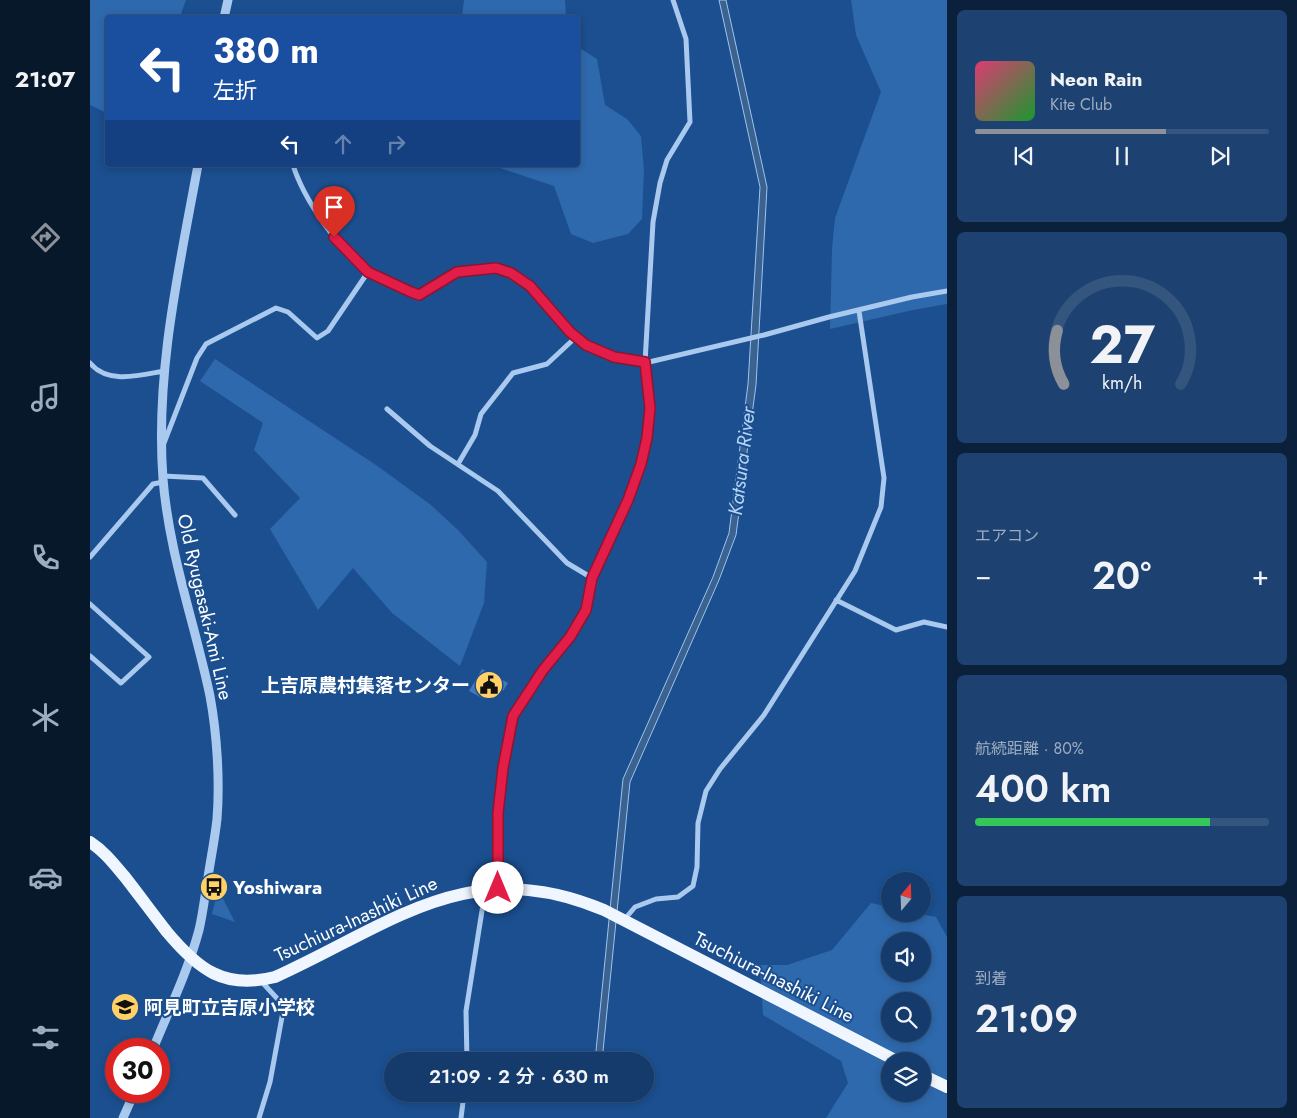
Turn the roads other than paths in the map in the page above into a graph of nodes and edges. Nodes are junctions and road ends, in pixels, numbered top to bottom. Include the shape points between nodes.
1 (228, 0) edge
2 (673, 0) edge
3 (225, 15) edge
4 (198, 167) edge
5 (294, 167) edge
6 (368, 272) junction
7 (947, 291) edge
8 (860, 311) junction
9 (576, 337) junction
10 (645, 362) junction
11 (90, 363) edge
12 (164, 371) junction
13 (387, 409) dead end
14 (161, 450) junction
15 (458, 464) junction
16 (163, 479) junction
17 (235, 515) dead end
18 (90, 557) edge
19 (592, 578) junction
20 (836, 600) junction
21 (90, 604) edge
22 (947, 627) edge
23 (90, 656) edge
24 (90, 842) edge
25 (491, 889) junction
26 (624, 920) junction
27 (190, 958) junction
28 (261, 981) junction
29 (157, 1038) edge
30 (467, 1052) edge
31 (881, 1053) edge
32 (931, 1079) edge
33 (947, 1087) edge
34 (463, 1102) edge
35 (129, 1103) edge
36 (123, 1118) edge
37 (259, 1118) edge
38 (461, 1118) edge

1 - 3 street
2 - 10 street via 686,39 690,122 667,160 660,182 653,222
4 - 12 street, Old Ryugasaki-Ami Line via 168,330
5 - 6 street via 316,212 334,237
6 - 9 street via 419,295 457,272 496,268 511,273 530,286
6 - 14 street via 328,331 317,338 288,312 276,308 206,344 197,358
7 - 8 street
8 - 10 street
8 - 20 street via 884,478 881,507 855,571
9 - 10 street via 614,357
9 - 15 street via 547,364 513,374 481,414 475,434
10 - 19 street via 650,408 641,464
11 - 12 street via 104,373 118,377
12 - 14 street, Old Ryugasaki-Ami Line
13 - 15 street via 430,446
14 - 16 street, Old Ryugasaki-Ami Line
15 - 19 street via 498,491 566,563
16 - 17 street via 203,478
16 - 18 street via 153,484
16 - 27 street, Old Ryugasaki-Ami Line via 179,575 210,699 216,748 217,818 200,923
19 - 25 street via 586,610 513,716 503,768
20 - 22 street via 896,630 924,622
20 - 26 street via 764,715 706,791 698,823 693,886 678,897 656,899 635,907
21 - 23 street via 149,657 121,683
24 - 27 main road, Tsuchiura-Inashiki Line via 118,869
25 - 26 main road, Tsuchiura-Inashiki Line via 542,890 560,894
25 - 28 main road, Tsuchiura-Inashiki Line via 419,906 296,968
25 - 30 street via 466,1011
26 - 31 main road, Tsuchiura-Inashiki Line
27 - 28 main road, Tsuchiura-Inashiki Line via 217,976
27 - 29 street, Old Ryugasaki-Ami Line
28 - 37 street via 284,1006 270,1082
32 - 33 main road
34 - 38 street
35 - 36 street

